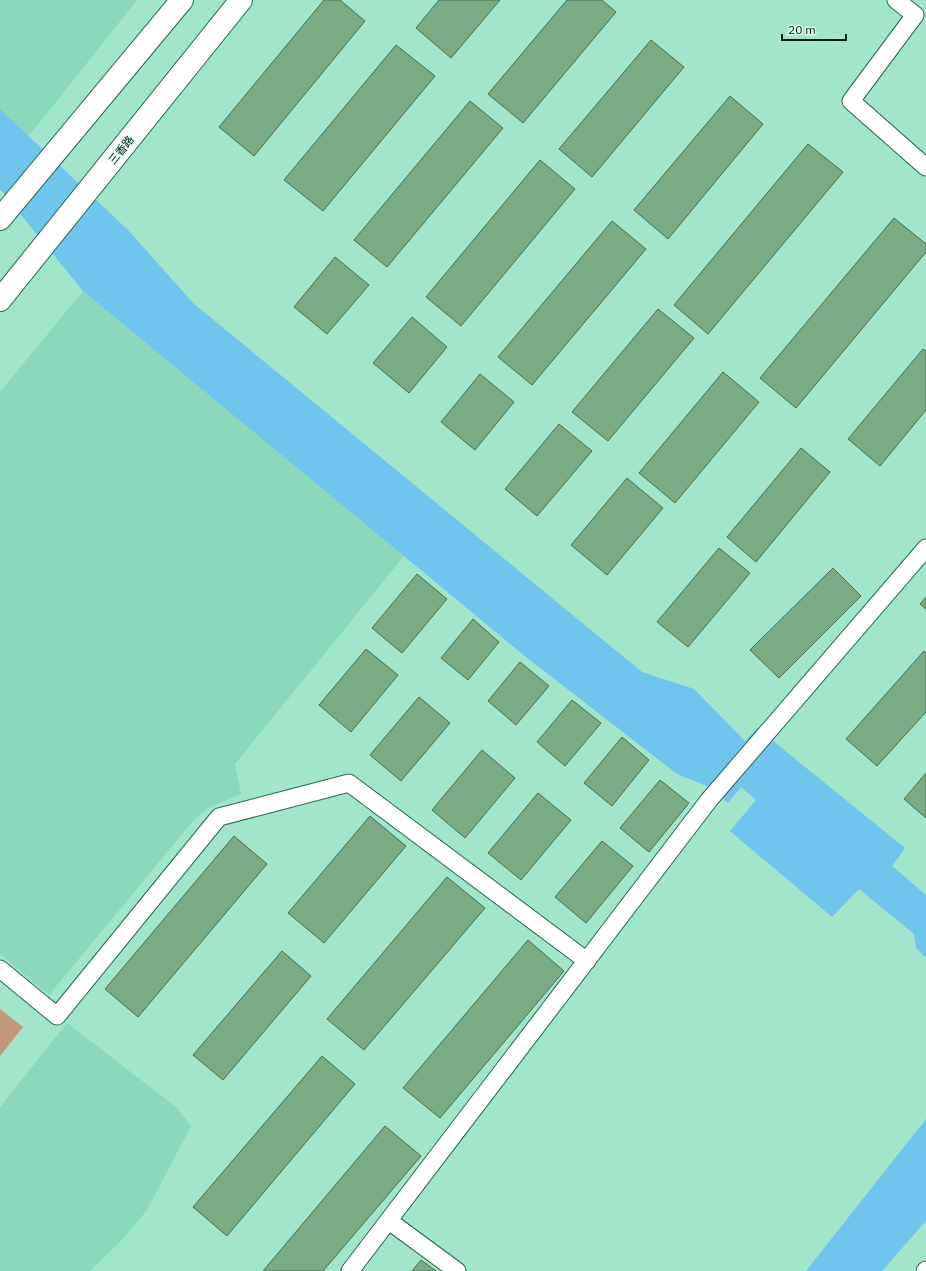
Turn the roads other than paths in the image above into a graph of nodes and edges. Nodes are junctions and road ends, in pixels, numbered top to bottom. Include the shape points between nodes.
1 (182, 0) edge
2 (241, 0) edge
3 (896, 0) edge
4 (926, 167) edge
5 (4, 214) edge
6 (0, 300) edge
7 (926, 548) edge
8 (587, 961) junction
9 (0, 969) edge
10 (389, 1221) junction
11 (350, 1271) edge
12 (457, 1271) edge

1 - 5 main road
2 - 6 main road, 三香路
3 - 4 street via 915,14 851,101
7 - 8 street via 709,800
8 - 9 street via 350,783 219,817 57,1016
8 - 10 street
10 - 11 street
10 - 12 street

